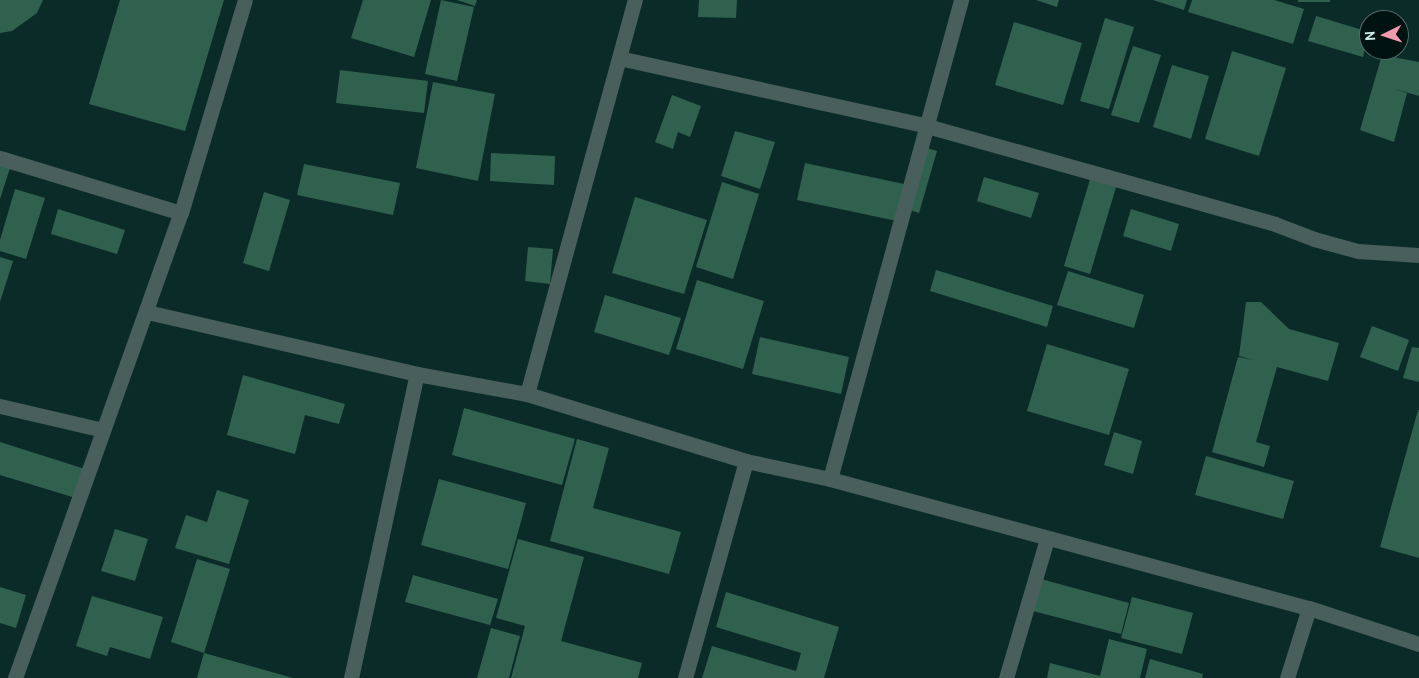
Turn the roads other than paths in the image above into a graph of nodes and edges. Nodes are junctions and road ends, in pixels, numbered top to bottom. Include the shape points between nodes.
1 (245, 0) edge
2 (635, 0) edge
3 (961, 0) edge
4 (619, 58) junction
5 (927, 126) junction
6 (0, 158) edge
7 (181, 213) junction
8 (1419, 255) edge
9 (147, 312) junction
10 (416, 374) junction
11 (527, 394) junction
12 (0, 406) edge
13 (103, 430) junction
14 (746, 461) junction
15 (830, 479) junction
16 (1047, 539) junction
17 (1309, 608) junction
18 (1419, 644) edge
19 (16, 678) edge
20 (351, 678) edge
21 (685, 678) edge
22 (1006, 678) edge
23 (1287, 678) edge

1 - 7 street
2 - 4 street
3 - 5 street
4 - 5 street
4 - 11 street
5 - 8 street via 1358,250
5 - 15 street
6 - 7 street
7 - 9 street
9 - 10 street
9 - 13 street
10 - 11 street
10 - 20 street
11 - 14 street
12 - 13 street
13 - 19 street
14 - 15 street
14 - 21 street
15 - 16 street
16 - 17 street
16 - 22 street
17 - 18 street
17 - 23 street

